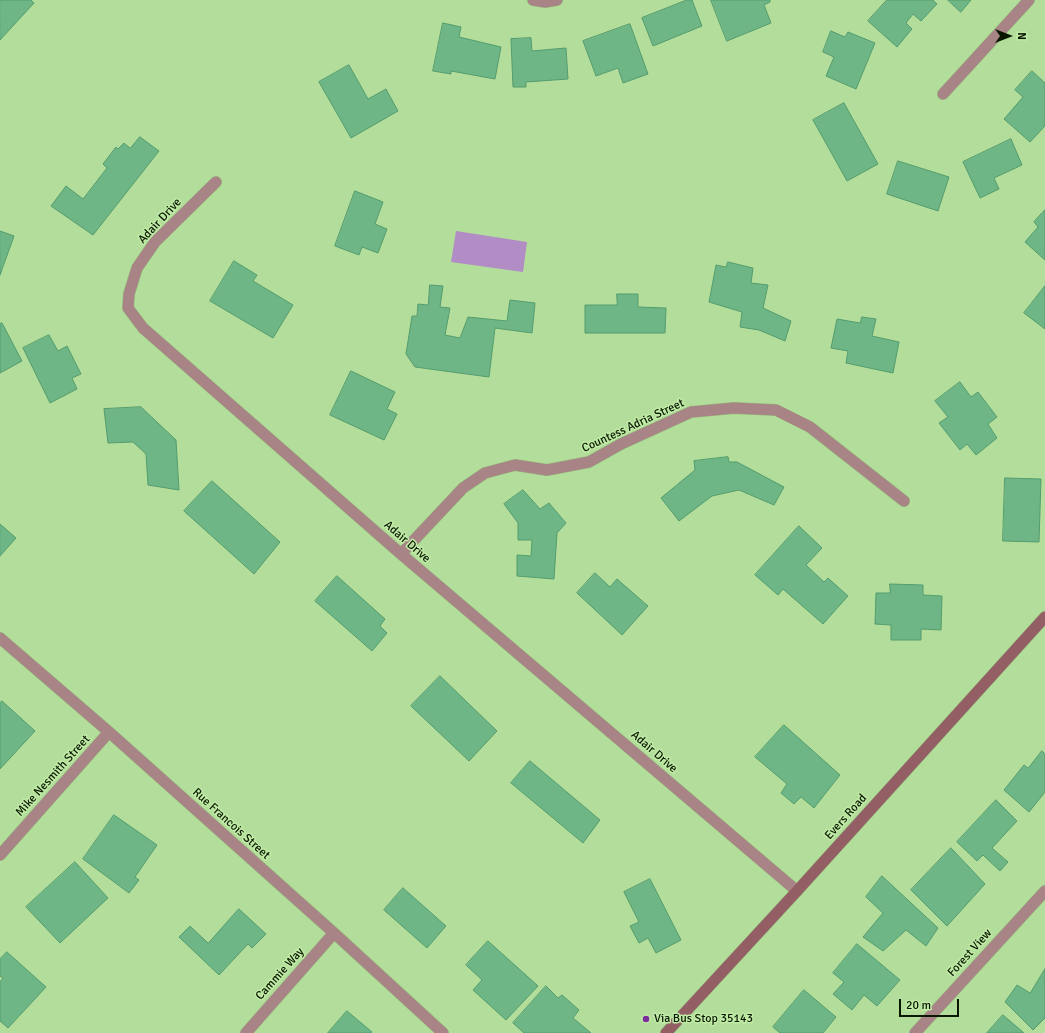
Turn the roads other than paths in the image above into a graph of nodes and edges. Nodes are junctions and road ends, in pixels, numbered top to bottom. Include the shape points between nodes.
1 (533, 0) edge
2 (557, 0) edge
3 (1029, 0) edge
4 (943, 94) dead end
5 (216, 182) dead end
6 (904, 502) dead end
7 (401, 554) junction
8 (1045, 617) edge
9 (0, 638) edge
10 (109, 732) junction
11 (0, 855) edge
12 (796, 891) junction
13 (1045, 891) edge
14 (334, 933) junction
15 (246, 1033) edge
16 (443, 1033) edge
17 (666, 1033) edge
18 (915, 1033) edge

1 - 2 street
3 - 4 street
5 - 7 street, Adair Drive via 155,242 137,268 129,294 128,308 143,328
6 - 7 street, Countess Adria Street via 810,427 776,410 734,408 692,412 621,444 589,462 546,470 515,465 485,473 463,488
7 - 12 street, Adair Drive
8 - 12 main road, Evers Road
9 - 10 street, Rue Francois Street
10 - 11 street, Mike Nesmith Street
10 - 14 street, Rue Francois Street
12 - 17 main road, Evers Road
13 - 18 street, Forest View
14 - 15 street, Cammie Way
14 - 16 street, Rue Francois Street

